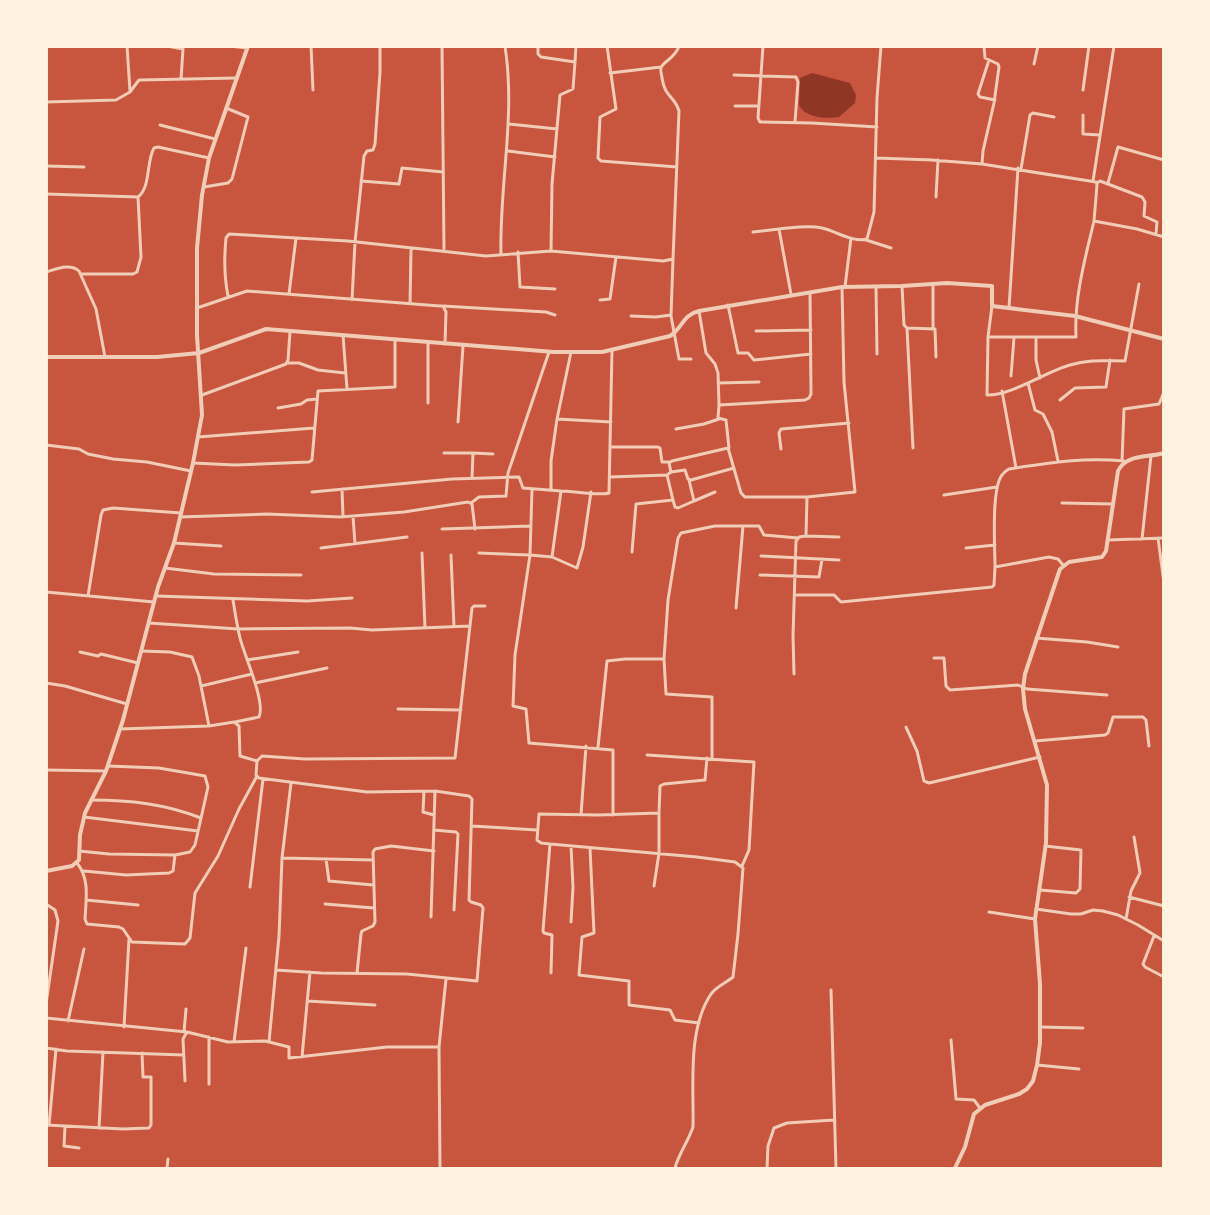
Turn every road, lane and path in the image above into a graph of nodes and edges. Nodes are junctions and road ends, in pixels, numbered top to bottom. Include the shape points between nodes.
1 (127, 46) edge
2 (167, 46) edge
3 (230, 46) edge
4 (311, 46) edge
5 (380, 46) edge
6 (442, 46) edge
7 (505, 46) edge
8 (538, 46) edge
9 (576, 46) edge
10 (607, 46) edge
11 (679, 46) edge
12 (763, 46) edge
13 (881, 46) edge
14 (984, 46) edge
15 (1038, 46) edge
16 (1089, 46) edge
17 (1114, 46) edge
18 (247, 47) edge
19 (988, 60) junction
20 (574, 62) junction
21 (1034, 64) dead end
22 (661, 67) junction
23 (610, 73) junction
24 (734, 75) dead end
25 (762, 75) junction
26 (237, 78) junction
27 (181, 79) junction
28 (313, 90) dead end
29 (1083, 90) dead end
30 (130, 92) junction
31 (995, 100) junction
32 (46, 102) edge
33 (735, 106) dead end
34 (759, 106) junction
35 (226, 108) junction
36 (1083, 115) dead end
37 (1054, 117) dead end
38 (795, 123) junction
39 (508, 124) junction
40 (160, 125) dead end
41 (876, 128) junction
42 (557, 129) junction
43 (1100, 135) junction
44 (215, 139) junction
45 (508, 151) junction
46 (555, 157) junction
47 (209, 158) junction
48 (876, 158) junction
49 (1164, 159) edge
50 (938, 160) junction
51 (982, 164) junction
52 (46, 166) edge
53 (84, 167) dead end
54 (677, 167) junction
55 (1020, 169) junction
56 (443, 172) junction
57 (361, 181) junction
58 (1095, 182) junction
59 (1108, 183) junction
60 (204, 187) junction
61 (46, 194) edge
62 (138, 197) junction
63 (936, 197) dead end
64 (1094, 221) junction
65 (779, 229) junction
66 (753, 232) dead end
67 (1156, 234) junction
68 (1164, 237) edge
69 (296, 238) junction
70 (851, 238) junction
71 (866, 240) junction
72 (355, 242) junction
73 (412, 248) junction
74 (891, 248) dead end
75 (444, 250) junction
76 (551, 251) junction
77 (518, 252) junction
78 (501, 255) junction
79 (616, 257) junction
80 (673, 259) junction
81 (46, 272) edge
82 (81, 274) junction
83 (933, 284) junction
84 (1138, 284) dead end
85 (902, 286) junction
86 (843, 287) junction
87 (876, 287) junction
88 (555, 289) dead end
89 (810, 291) junction
90 (289, 294) junction
91 (791, 294) junction
92 (228, 296) junction
93 (352, 300) junction
94 (600, 300) dead end
95 (410, 304) junction
96 (728, 305) junction
97 (444, 306) junction
98 (992, 306) junction
99 (197, 308) junction
100 (1009, 308) junction
101 (699, 311) junction
102 (555, 315) dead end
103 (671, 315) junction
104 (631, 316) dead end
105 (1075, 316) junction
106 (907, 328) junction
107 (933, 328) junction
108 (290, 330) junction
109 (811, 330) junction
110 (1129, 330) junction
111 (674, 331) junction
112 (756, 331) dead end
113 (343, 335) junction
114 (988, 337) junction
115 (1014, 338) junction
116 (1036, 338) junction
117 (395, 339) junction
118 (1164, 339) edge
119 (428, 343) junction
120 (445, 344) junction
121 (463, 346) junction
122 (612, 350) junction
123 (549, 351) junction
124 (571, 352) junction
125 (199, 353) junction
126 (811, 354) junction
127 (877, 354) dead end
128 (46, 357) edge
129 (105, 357) junction
130 (936, 357) dead end
131 (691, 359) dead end
132 (1110, 360) junction
133 (287, 363) junction
134 (345, 373) junction
135 (1011, 376) dead end
136 (1040, 378) junction
137 (759, 382) dead end
138 (718, 383) junction
139 (1028, 383) junction
140 (347, 389) junction
141 (1002, 392) junction
142 (1164, 392) edge
143 (202, 395) junction
144 (317, 399) junction
145 (1060, 400) dead end
146 (428, 403) dead end
147 (719, 405) junction
148 (278, 408) dead end
149 (719, 418) junction
150 (557, 419) junction
151 (458, 422) dead end
152 (611, 422) junction
153 (849, 423) junction
154 (314, 428) junction
155 (676, 429) dead end
156 (198, 437) junction
157 (46, 445) edge
158 (611, 447) junction
159 (729, 448) junction
160 (914, 448) dead end
161 (781, 449) dead end
162 (444, 453) dead end
163 (473, 453) junction
164 (1164, 453) edge
165 (493, 454) dead end
166 (1151, 456) junction
167 (1058, 460) junction
168 (1123, 461) junction
169 (670, 462) junction
170 (193, 463) junction
171 (734, 468) junction
172 (1016, 468) junction
173 (191, 471) junction
174 (671, 472) junction
175 (667, 475) junction
176 (507, 476) junction
177 (610, 477) junction
178 (472, 478) junction
179 (689, 480) junction
180 (997, 488) junction
181 (342, 489) junction
182 (532, 489) junction
183 (551, 490) junction
184 (561, 491) junction
185 (312, 492) dead end
186 (591, 492) junction
187 (715, 492) dead end
188 (944, 495) dead end
189 (807, 497) junction
190 (673, 500) junction
191 (694, 501) junction
192 (471, 503) junction
193 (1062, 503) dead end
194 (1113, 504) junction
195 (181, 515) junction
196 (353, 516) junction
197 (343, 517) junction
198 (530, 526) junction
199 (743, 526) junction
200 (442, 529) dead end
201 (475, 529) junction
202 (806, 536) junction
203 (407, 537) dead end
204 (839, 537) dead end
205 (798, 538) junction
206 (1158, 538) junction
207 (1164, 538) edge
208 (1142, 539) junction
209 (1108, 540) junction
210 (174, 543) junction
211 (355, 544) junction
212 (995, 545) junction
213 (220, 546) dead end
214 (321, 548) dead end
215 (966, 548) dead end
216 (632, 552) dead end
217 (422, 553) dead end
218 (479, 553) dead end
219 (451, 555) dead end
220 (530, 555) junction
221 (761, 556) dead end
222 (552, 557) junction
223 (796, 558) junction
224 (822, 559) junction
225 (839, 560) dead end
226 (1063, 565) junction
227 (995, 567) junction
228 (165, 568) junction
229 (301, 575) dead end
230 (760, 575) dead end
231 (795, 577) junction
232 (1164, 583) edge
233 (46, 592) edge
234 (795, 595) junction
235 (88, 596) junction
236 (156, 596) junction
237 (352, 598) dead end
238 (232, 600) junction
239 (154, 602) junction
240 (485, 606) dead end
241 (736, 608) dead end
242 (149, 623) junction
243 (470, 626) junction
244 (454, 627) junction
245 (425, 628) junction
246 (238, 629) junction
247 (1036, 638) junction
248 (1118, 647) dead end
249 (141, 651) junction
250 (80, 652) dead end
251 (298, 652) dead end
252 (934, 658) dead end
253 (664, 659) junction
254 (247, 660) junction
255 (138, 663) junction
256 (327, 668) dead end
257 (252, 674) junction
258 (794, 674) dead end
259 (46, 683) edge
260 (255, 683) junction
261 (201, 686) junction
262 (1023, 687) junction
263 (1107, 695) dead end
264 (127, 704) junction
265 (398, 709) dead end
266 (461, 710) junction
267 (234, 722) junction
268 (209, 726) junction
269 (906, 727) dead end
270 (120, 729) junction
271 (1035, 741) junction
272 (586, 746) junction
273 (1149, 746) dead end
274 (598, 747) junction
275 (647, 755) dead end
276 (710, 758) junction
277 (1040, 758) junction
278 (257, 761) junction
279 (108, 766) junction
280 (46, 770) edge
281 (106, 771) junction
282 (256, 776) junction
283 (263, 779) junction
284 (291, 783) junction
285 (424, 791) junction
286 (435, 791) junction
287 (92, 800) junction
288 (660, 813) junction
289 (434, 815) junction
290 (581, 815) junction
291 (613, 815) junction
292 (84, 817) junction
293 (201, 818) junction
294 (472, 826) junction
295 (434, 830) junction
296 (537, 830) junction
297 (198, 831) junction
298 (1134, 837) dead end
299 (550, 844) junction
300 (571, 846) junction
301 (1045, 846) junction
302 (590, 848) junction
303 (434, 850) junction
304 (80, 851) junction
305 (659, 853) junction
306 (175, 855) junction
307 (282, 858) junction
308 (326, 858) junction
309 (373, 860) junction
310 (77, 863) junction
311 (742, 866) junction
312 (46, 871) edge
313 (84, 871) junction
314 (373, 885) junction
315 (654, 885) dead end
316 (250, 886) dead end
317 (1040, 890) junction
318 (1129, 897) junction
319 (86, 900) junction
320 (46, 904) edge
321 (325, 904) dead end
322 (138, 905) dead end
323 (1164, 906) edge
324 (375, 908) junction
325 (1036, 909) junction
326 (454, 910) dead end
327 (989, 912) dead end
328 (431, 917) dead end
329 (1035, 919) junction
330 (1126, 919) junction
331 (571, 922) dead end
332 (1154, 936) junction
333 (129, 939) junction
334 (1164, 941) edge
335 (246, 948) dead end
336 (84, 949) dead end
337 (276, 970) junction
338 (310, 972) junction
339 (357, 973) junction
340 (551, 973) dead end
341 (1164, 977) edge
342 (446, 978) junction
343 (831, 990) dead end
344 (307, 1001) junction
345 (46, 1004) edge
346 (375, 1005) dead end
347 (186, 1009) dead end
348 (46, 1018) edge
349 (68, 1021) junction
350 (699, 1023) junction
351 (124, 1027) junction
352 (1040, 1027) junction
353 (1083, 1028) dead end
354 (185, 1032) junction
355 (209, 1037) junction
356 (951, 1040) dead end
357 (234, 1042) junction
358 (269, 1042) junction
359 (439, 1047) junction
360 (46, 1048) edge
361 (56, 1049) junction
362 (103, 1051) junction
363 (142, 1053) junction
364 (184, 1055) junction
365 (302, 1057) junction
366 (1037, 1065) junction
367 (1080, 1069) dead end
368 (185, 1081) dead end
369 (209, 1084) dead end
370 (980, 1108) junction
371 (834, 1120) junction
372 (48, 1125) edge
373 (65, 1126) junction
374 (99, 1128) junction
375 (80, 1148) dead end
376 (168, 1159) dead end
377 (167, 1168) edge
378 (440, 1168) edge
379 (675, 1168) edge
380 (766, 1168) edge
381 (836, 1168) edge
382 (955, 1168) edge

1 - 30 street
2 - 27 street via 183,49
3 - 18 street
4 - 28 street
5 - 57 street via 375,144 373,150 364,154
6 - 56 street
7 - 39 street
8 - 20 street via 541,57
9 - 20 street
10 - 23 street
11 - 22 street
12 - 25 street
13 - 41 street
14 - 19 street
15 - 21 street
16 - 29 street
17 - 43 street
18 - 26 street
19 - 31 street via 999,67
19 - 31 street via 978,94
20 - 42 street via 573,88 560,95
22 - 23 street
22 - 54 street via 663,88 680,111
23 - 54 street via 616,109 600,117 598,158
24 - 25 street
25 - 34 street
25 - 38 street via 797,79
26 - 27 street
26 - 35 street
27 - 30 street via 139,80
30 - 32 street via 116,100
31 - 51 street
33 - 34 street
34 - 38 street via 760,122
35 - 44 street
35 - 60 street via 248,118 232,179
36 - 43 street via 1082,132
37 - 55 street via 1030,115
38 - 41 street
39 - 42 street
39 - 45 street
40 - 44 street
41 - 48 street
42 - 46 street
43 - 58 street
44 - 47 street
45 - 46 street
45 - 78 street
46 - 76 street
47 - 60 street
47 - 62 street via 154,148
48 - 50 street
48 - 71 street via 874,212
49 - 59 street via 1118,147
50 - 51 street
50 - 63 street
51 - 55 street
52 - 53 street
54 - 80 street
55 - 58 street
55 - 100 street
56 - 57 street via 402,168 399,184
56 - 75 street
57 - 72 street
58 - 59 street
58 - 64 street
59 - 67 street via 1142,197 1144,216 1157,222
60 - 99 street via 197,248
61 - 62 street
62 - 82 street via 141,256 137,272
64 - 67 street
64 - 105 street
65 - 66 street
65 - 70 street via 816,227
65 - 91 street
67 - 68 street
69 - 72 street
69 - 90 street
69 - 92 street via 232,233 227,236 224,272
70 - 71 street
70 - 86 street
71 - 74 street
72 - 73 street
72 - 93 street
73 - 75 street
73 - 95 street
75 - 78 street
76 - 77 street
76 - 79 street
77 - 78 street
77 - 88 street via 520,287
79 - 80 street
79 - 94 street via 610,300
80 - 103 street
81 - 82 street via 75,267
82 - 129 street via 96,309
83 - 85 street
83 - 98 street via 992,286
83 - 107 street
84 - 110 street
85 - 87 street
85 - 106 street
86 - 87 street
86 - 89 street
86 - 153 street via 844,382
87 - 127 street
89 - 91 street
89 - 109 street
90 - 92 street via 247,291
90 - 93 street
91 - 96 street
92 - 99 street
93 - 95 street
95 - 97 street
96 - 101 street
96 - 126 street via 738,352 748,353 754,360
97 - 102 street
97 - 120 street
98 - 100 street
98 - 114 street
99 - 125 street
100 - 105 street
101 - 111 street via 688,315
101 - 138 street via 706,353 717,368
103 - 104 street
103 - 111 street
105 - 110 street
105 - 116 street via 1076,337
106 - 107 street
106 - 160 street
107 - 130 street
108 - 113 street
108 - 125 street via 266,329
108 - 133 street
109 - 112 street
109 - 126 street
110 - 118 street
110 - 132 street via 1127,360
111 - 122 street
111 - 131 street via 680,359
113 - 117 street
113 - 134 street
114 - 115 street
114 - 141 street via 987,395
115 - 116 street
115 - 135 street
116 - 136 street
117 - 119 street
117 - 140 street via 395,387
119 - 120 street
119 - 146 street
120 - 121 street
121 - 123 street
121 - 151 street
122 - 124 street
122 - 152 street
123 - 124 street
123 - 176 street
124 - 150 street
125 - 129 street
125 - 143 street
126 - 147 street via 808,399
128 - 129 street
132 - 136 street via 1069,365
132 - 145 street via 1106,387 1076,388
133 - 134 street
133 - 143 street
134 - 140 street
136 - 139 street
137 - 138 street
138 - 147 street
139 - 141 street
139 - 167 street via 1035,410 1043,414 1052,432
140 - 144 street via 320,390
141 - 172 street
142 - 168 street via 1159,404 1124,409
143 - 156 street
144 - 148 street
144 - 154 street
147 - 149 street
149 - 155 street
149 - 159 street via 726,420
150 - 152 street
150 - 183 street
152 - 158 street
153 - 161 street via 781,429
153 - 189 street via 856,491
154 - 156 street
154 - 170 street via 309,462
156 - 170 street
157 - 173 street
158 - 169 street via 658,447 662,462
158 - 177 street
159 - 169 street
159 - 171 street
162 - 163 street
163 - 165 street
163 - 178 street
164 - 166 street
166 - 168 street
166 - 208 street
167 - 168 street
167 - 172 street
168 - 194 street
169 - 174 street
170 - 173 street
171 - 179 street
171 - 189 street via 743,496
172 - 180 street via 1000,476
173 - 195 street
174 - 175 street
174 - 179 street via 685,470
175 - 177 street
175 - 190 street
176 - 178 street
176 - 182 street via 519,477 522,488
176 - 192 street via 506,496 479,497
177 - 186 street via 607,495
178 - 181 street
179 - 191 street
180 - 188 street
180 - 212 street
181 - 185 street
181 - 197 street
182 - 183 street
182 - 198 street
183 - 184 street
184 - 186 street
184 - 222 street
186 - 222 street via 578,568
187 - 191 street
189 - 202 street
190 - 191 street via 678,508
190 - 216 street via 636,505
192 - 196 street
192 - 201 street
193 - 194 street
194 - 209 street
195 - 197 street
195 - 210 street
195 - 235 street via 103,510
196 - 197 street
196 - 211 street
198 - 201 street
198 - 220 street
199 - 205 street via 759,526 764,534
199 - 241 street
199 - 253 street via 715,526 679,535 668,600
200 - 201 street
202 - 204 street
202 - 205 street
203 - 211 street
205 - 223 street
206 - 207 street
206 - 208 street
206 - 232 street
208 - 209 street
209 - 226 street via 1102,556
210 - 213 street
210 - 228 street
211 - 214 street
212 - 215 street
212 - 227 street
217 - 245 street
218 - 220 street
219 - 244 street
220 - 222 street
220 - 272 street via 515,655 513,706 526,709 529,743
221 - 223 street
223 - 224 street
223 - 231 street
224 - 225 street
224 - 231 street via 820,577
226 - 227 street via 1049,557
226 - 247 street
227 - 234 street via 992,587 841,602 834,595
228 - 229 street via 214,574
228 - 236 street
230 - 231 street
231 - 234 street
233 - 235 street
234 - 258 street
235 - 239 street
236 - 238 street
236 - 239 street
237 - 238 street
238 - 246 street
239 - 242 street
240 - 243 street via 472,607
242 - 246 street
242 - 249 street
243 - 244 street
243 - 266 street
244 - 245 street
245 - 246 street
246 - 254 street
247 - 248 street
247 - 262 street
249 - 255 street
249 - 261 street via 192,657
250 - 255 street
251 - 254 street
252 - 262 street via 944,658 948,689
253 - 274 street via 607,661
253 - 276 street via 666,694 712,697
254 - 257 street
255 - 264 street
256 - 260 street
257 - 260 street
257 - 261 street
259 - 264 street
260 - 267 street via 259,717
261 - 268 street
262 - 263 street
262 - 271 street
264 - 270 street
265 - 266 street
266 - 278 street via 454,759 262,756
267 - 268 street
267 - 278 street via 239,726 240,756
268 - 270 street
269 - 277 street via 925,782
270 - 279 street
271 - 273 street via 1105,735 1112,717 1143,717
271 - 277 street
272 - 274 street
272 - 290 street
274 - 291 street via 613,751
275 - 276 street
276 - 288 street via 705,780 660,786
276 - 311 street via 755,763 749,850
277 - 301 street via 1047,785
278 - 282 street
279 - 281 street
279 - 293 street via 159,768 205,776 208,787
280 - 281 street
281 - 287 street
282 - 283 street
282 - 333 street via 218,856 195,893 188,942 137,943
283 - 284 street
283 - 316 street
284 - 285 street via 367,792
284 - 307 street
285 - 286 street
285 - 289 street via 423,812
286 - 289 street
286 - 294 street via 471,797
287 - 292 street
287 - 293 street via 146,803 176,808
288 - 291 street
288 - 305 street
289 - 295 street
290 - 291 street
290 - 296 street via 539,814
292 - 297 street
292 - 304 street
293 - 297 street
294 - 296 street
294 - 342 street via 470,901 483,908 477,980
295 - 303 street
295 - 326 street via 458,834
296 - 299 street via 538,842
297 - 306 street via 190,852
298 - 318 street via 1140,873
299 - 300 street
299 - 340 street via 543,933 552,934
300 - 302 street
300 - 331 street
301 - 317 street
301 - 317 street via 1081,850 1080,889 1076,893
302 - 305 street
302 - 350 street via 594,933 582,937 579,975 629,981 629,1005 670,1010 674,1019
303 - 309 street via 379,847 373,852
303 - 328 street
304 - 306 street
304 - 310 street
305 - 311 street
305 - 315 street
306 - 313 street via 173,871 169,873 126,875
307 - 308 street
307 - 337 street
308 - 309 street
308 - 314 street via 328,881
309 - 314 street
310 - 312 street
310 - 313 street
311 - 350 street via 733,977 711,994
313 - 319 street
314 - 324 street
317 - 325 street
318 - 323 street
318 - 330 street
319 - 322 street
319 - 333 street via 87,924 119,927
320 - 345 street via 55,910 58,921
321 - 324 street
324 - 339 street via 373,926 361,934
325 - 329 street
325 - 330 street via 1071,914 1097,910
327 - 329 street
329 - 352 street
330 - 332 street
332 - 334 street
332 - 341 street via 1143,964
333 - 351 street
335 - 357 street
336 - 349 street
337 - 338 street
337 - 358 street
338 - 339 street
338 - 344 street
339 - 342 street
342 - 359 street
343 - 371 street
344 - 346 street
344 - 365 street
347 - 354 street
348 - 349 street
349 - 351 street
350 - 379 street via 693,1127
351 - 354 street
352 - 353 street
352 - 366 street
354 - 355 street
354 - 364 street
355 - 357 street
355 - 369 street
356 - 370 street via 956,1099 974,1100
357 - 358 street
358 - 365 street via 289,1047 289,1058
359 - 365 street via 387,1047
359 - 378 street
360 - 361 street
361 - 362 street
361 - 372 street
362 - 363 street
362 - 374 street
363 - 364 street
363 - 374 street via 143,1077 151,1077 151,1125
364 - 368 street
366 - 367 street
366 - 370 street via 1027,1089
370 - 382 street via 971,1119
371 - 380 street via 787,1123 774,1128
371 - 381 street
372 - 373 street
373 - 374 street
373 - 375 street via 64,1146
376 - 377 street

